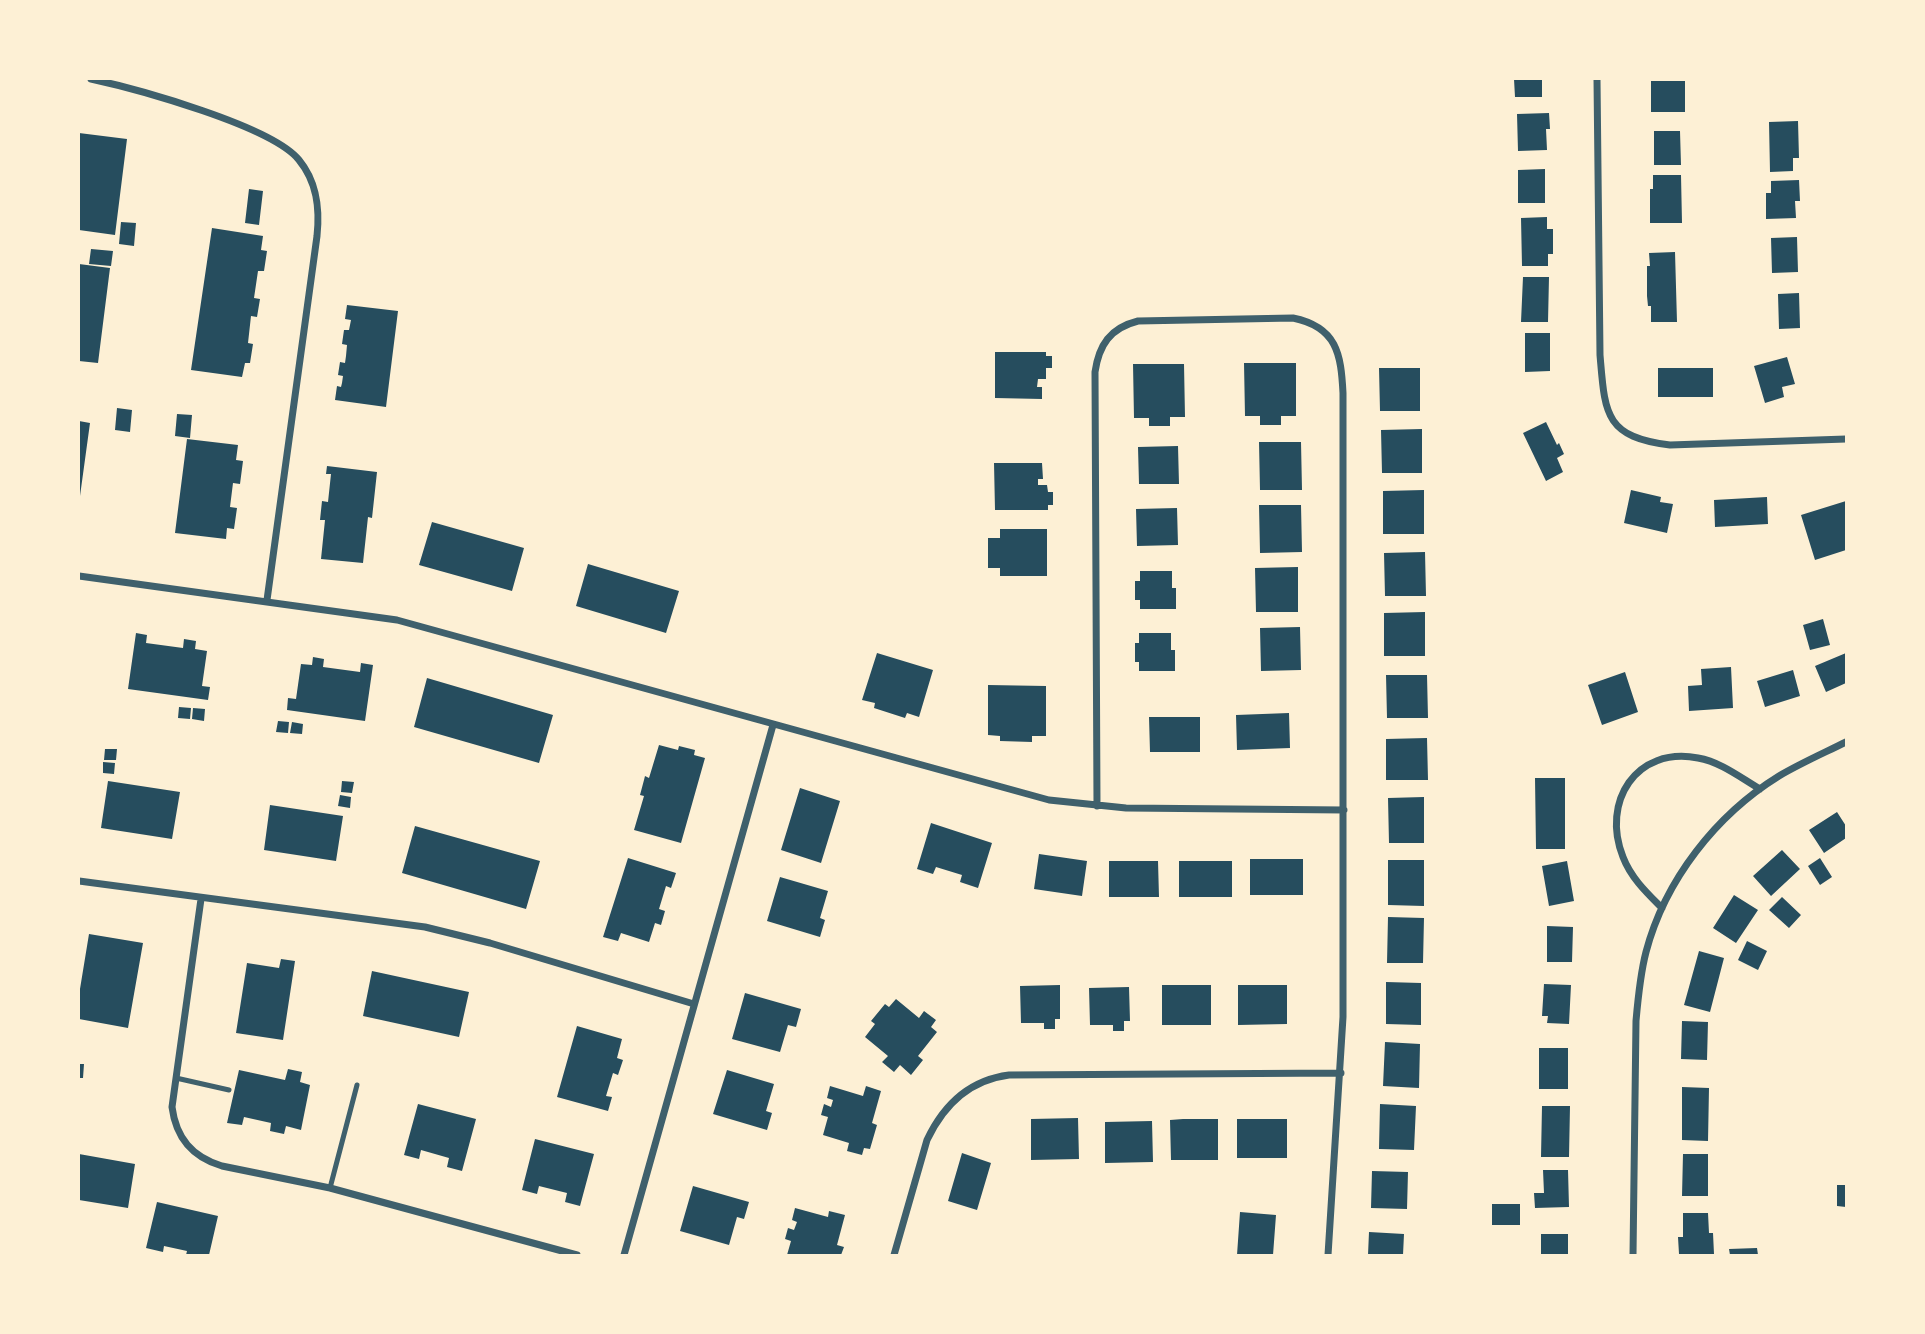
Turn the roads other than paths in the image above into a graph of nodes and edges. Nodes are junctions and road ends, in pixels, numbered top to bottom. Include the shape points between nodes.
1 (91, 79) edge
2 (1597, 79) edge
3 (1846, 439) edge
4 (79, 576) edge
5 (267, 600) junction
6 (773, 725) junction
7 (1846, 742) edge
8 (1760, 789) junction
9 (1097, 806) junction
10 (1344, 810) junction
11 (79, 881) edge
12 (201, 899) junction
13 (1662, 908) junction
14 (694, 1004) junction
15 (1341, 1073) junction
16 (176, 1078) junction
17 (357, 1084) dead end
18 (229, 1090) dead end
19 (330, 1188) junction
20 (577, 1255) edge
21 (624, 1255) edge
22 (894, 1255) edge
23 (1328, 1255) edge
24 (1633, 1255) edge

1 - 5 street via 163,98 265,134 299,159 317,196 317,236
2 - 3 street via 1600,355 1604,400 1615,425 1648,442 1670,445
4 - 5 street
5 - 6 street via 421,625
6 - 9 street via 1025,795
6 - 14 street
7 - 8 street
8 - 13 street via 1710,835
8 - 13 street via 1696,757 1673,756 1651,763 1633,776 1617,807 1617,841 1637,881
9 - 10 street
9 - 10 street via 1095,372 1102,344 1117,328 1138,321 1293,318 1308,321 1332,340 1342,372
10 - 15 street
11 - 12 street
12 - 14 street via 425,927
12 - 16 street
13 - 24 street via 1639,982
14 - 21 street
15 - 22 street via 992,1077 961,1094 935,1122
15 - 23 street
16 - 18 lane
16 - 19 street via 174,1121 186,1146 197,1155 222,1166
17 - 19 lane
19 - 20 street

